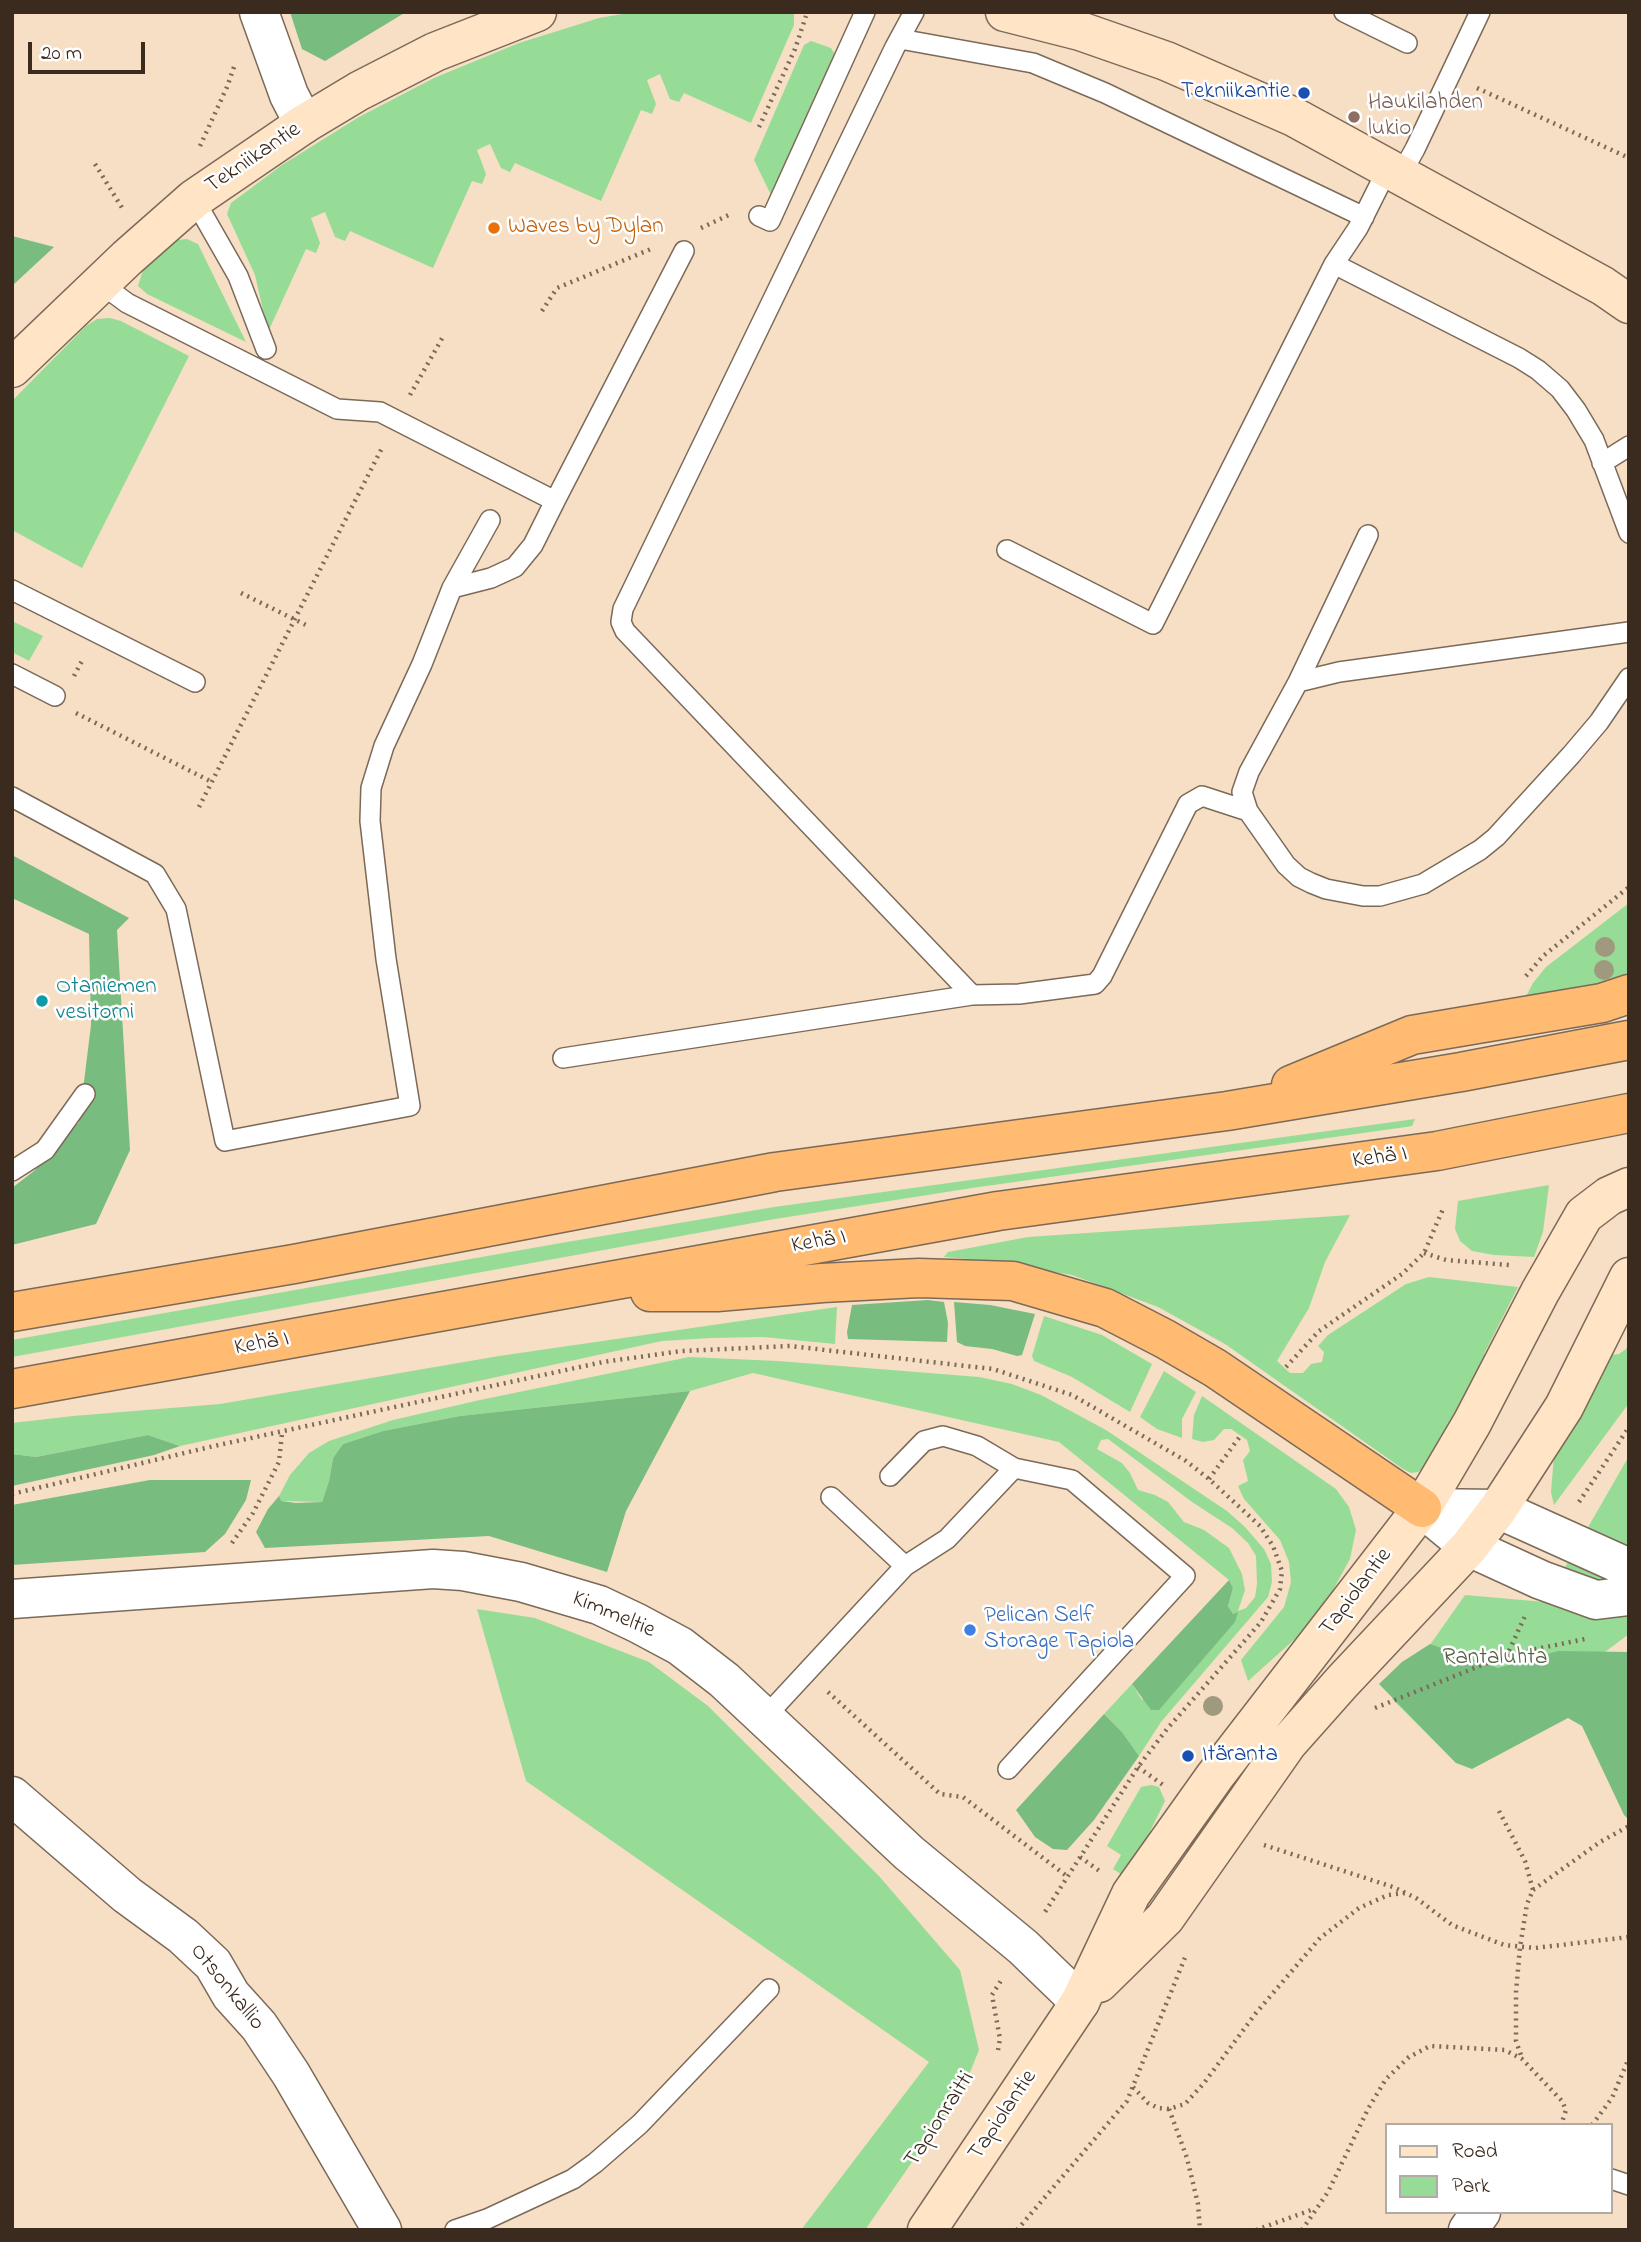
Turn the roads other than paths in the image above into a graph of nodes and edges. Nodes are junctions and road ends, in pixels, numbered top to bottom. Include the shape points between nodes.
1 (259, 12) edge
2 (537, 12) edge
3 (865, 12) edge
4 (914, 12) edge
5 (1005, 12) edge
6 (1344, 12) edge
7 (1480, 12) edge
8 (1083, 22) edge
9 (900, 39) junction
10 (1407, 43) dead end
11 (304, 124) junction
12 (1394, 171) junction
13 (194, 200) junction
14 (759, 216) dead end
15 (1364, 218) junction
16 (684, 251) dead end
17 (1334, 264) junction
18 (100, 283) junction
19 (1629, 304) edge
20 (266, 349) dead end
21 (12, 368) edge
22 (1629, 446) edge
23 (1602, 463) junction
24 (555, 501) junction
25 (489, 520) dead end
26 (1629, 533) edge
27 (1368, 535) dead end
28 (1007, 550) dead end
29 (452, 588) junction
30 (12, 590) edge
31 (1629, 632) edge
32 (12, 674) edge
33 (1629, 678) edge
34 (195, 682) dead end
35 (1298, 682) junction
36 (55, 696) dead end
37 (12, 797) edge
38 (1248, 811) junction
39 (1629, 994) edge
40 (972, 995) junction
41 (1629, 1040) edge
42 (564, 1058) dead end
43 (85, 1094) dead end
44 (1227, 1111) junction
45 (1629, 1113) edge
46 (12, 1171) edge
47 (1629, 1187) edge
48 (1629, 1277) edge
49 (557, 1291) junction
50 (12, 1312) edge
51 (12, 1389) edge
52 (1014, 1468) junction
53 (890, 1476) dead end
54 (831, 1497) dead end
55 (1422, 1508) junction
56 (1498, 1509) junction
57 (1469, 1547) junction
58 (905, 1566) junction
59 (1629, 1568) edge
60 (1629, 1596) edge
61 (12, 1599) edge
62 (765, 1717) junction
63 (1008, 1769) dead end
64 (12, 1796) edge
65 (769, 1989) dead end
66 (1080, 2002) junction
67 (1480, 2214) edge
68 (382, 2230) edge
69 (456, 2230) edge
70 (927, 2230) edge
71 (1468, 2230) edge

1 - 11 street
2 - 11 main road, Tekniikantie via 435,52
3 - 14 lane via 770,221
4 - 9 lane
5 - 8 main road
6 - 10 lane
7 - 12 lane via 1415,149
8 - 12 main road via 1294,117
9 - 15 lane via 1033,63
9 - 40 lane via 623,609 621,622
11 - 13 main road, Tekniikantie
12 - 15 lane
12 - 19 main road
13 - 18 main road, Tekniikantie
13 - 20 lane via 238,276
15 - 17 lane
16 - 24 lane
17 - 23 lane via 1538,370 1576,410
17 - 28 lane via 1153,624
18 - 21 main road, Tekniikantie
18 - 24 lane via 127,303 337,409 380,412
22 - 23 lane
23 - 26 lane
24 - 29 lane via 533,545 515,567
25 - 29 lane
27 - 35 lane
29 - 37 lane via 384,746 371,788 370,821 386,959 410,1106 225,1141 176,909 155,874
30 - 34 lane
31 - 35 lane via 1339,672
32 - 36 lane
33 - 38 lane via 1599,722 1496,837 1423,884 1363,897 1311,883 1286,865
35 - 38 lane via 1249,772 1242,792
38 - 40 lane via 1202,796 1188,804 1095,984
39 - 44 highway via 1602,1003 1412,1035
40 - 42 lane
41 - 44 highway
43 - 46 lane via 45,1150
44 - 50 highway via 775,1171 294,1264
45 - 49 highway, Kehä I via 1437,1151 998,1211
47 - 55 main road, Tapiolantie via 1584,1215
48 - 56 main road, Tapiolantie via 1564,1407
49 - 51 highway, Kehä I
49 - 55 highway via 718,1292 919,1278 1013,1281 1105,1308 1165,1339
52 - 53 lane via 977,1446 943,1436 924,1441
52 - 58 lane via 947,1539
52 - 63 lane via 1072,1480 1185,1576
54 - 58 lane
55 - 56 street
55 - 57 street
55 - 66 main road, Tapiolantie via 1214,1776 1131,1894
56 - 57 main road, Tapiolantie
56 - 59 street
57 - 60 street via 1596,1600
57 - 66 main road, Tapiolantie via 1287,1744 1165,1918
58 - 62 lane
61 - 62 street, Kimmeltie via 433,1569 463,1571 578,1598 637,1623 680,1646
62 - 66 street, Kimmeltie via 909,1853 1023,1947
64 - 68 street, Otsonkallio via 213,1964 291,2074
65 - 69 lane via 640,2124 595,2163 573,2179
66 - 70 main road, Tapiolantie
67 - 71 street

